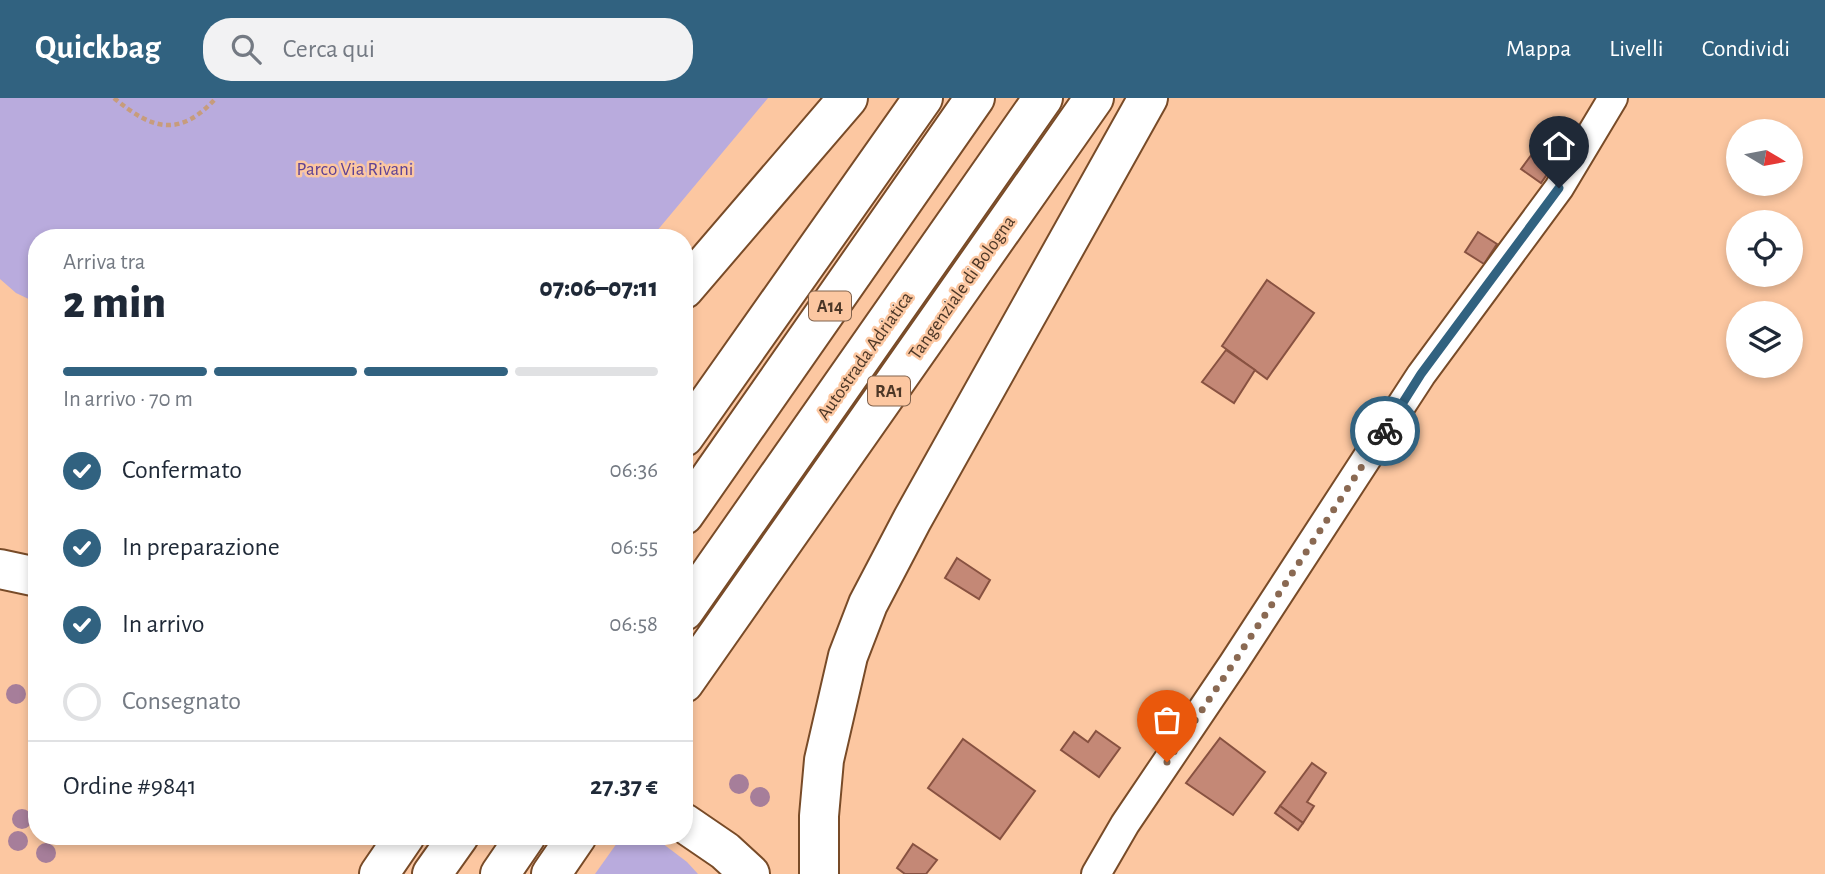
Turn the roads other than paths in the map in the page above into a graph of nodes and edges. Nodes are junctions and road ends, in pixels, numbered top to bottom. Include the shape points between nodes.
1 (848, 98) edge
2 (923, 98) edge
3 (975, 98) edge
4 (1043, 98) edge
5 (1094, 98) edge
6 (1148, 98) edge
7 (1613, 98) edge
8 (693, 279) edge
9 (693, 424) edge
10 (693, 501) edge
11 (0, 569) edge
12 (28, 576) edge
13 (28, 579) edge
14 (0, 583) edge
15 (693, 598) edge
16 (693, 670) edge
17 (693, 829) edge
18 (399, 845) edge
19 (453, 845) edge
20 (520, 845) edge
21 (571, 845) edge
22 (379, 874) edge
23 (432, 874) edge
24 (500, 874) edge
25 (551, 874) edge
26 (750, 874) edge
27 (818, 874) edge
28 (1096, 874) edge

1 - 8 main road
2 - 9 main road
3 - 10 main road, A14
4 - 15 main road, Autostrada Adriatica
5 - 16 main road, Tangenziale di Bologna / RA1
6 - 27 main road via 868,604 848,656 824,760
7 - 28 street via 1559,188 1421,374
11 - 12 main road
13 - 14 main road
17 - 26 main road
18 - 22 main road
19 - 23 main road
20 - 24 main road
21 - 25 main road

